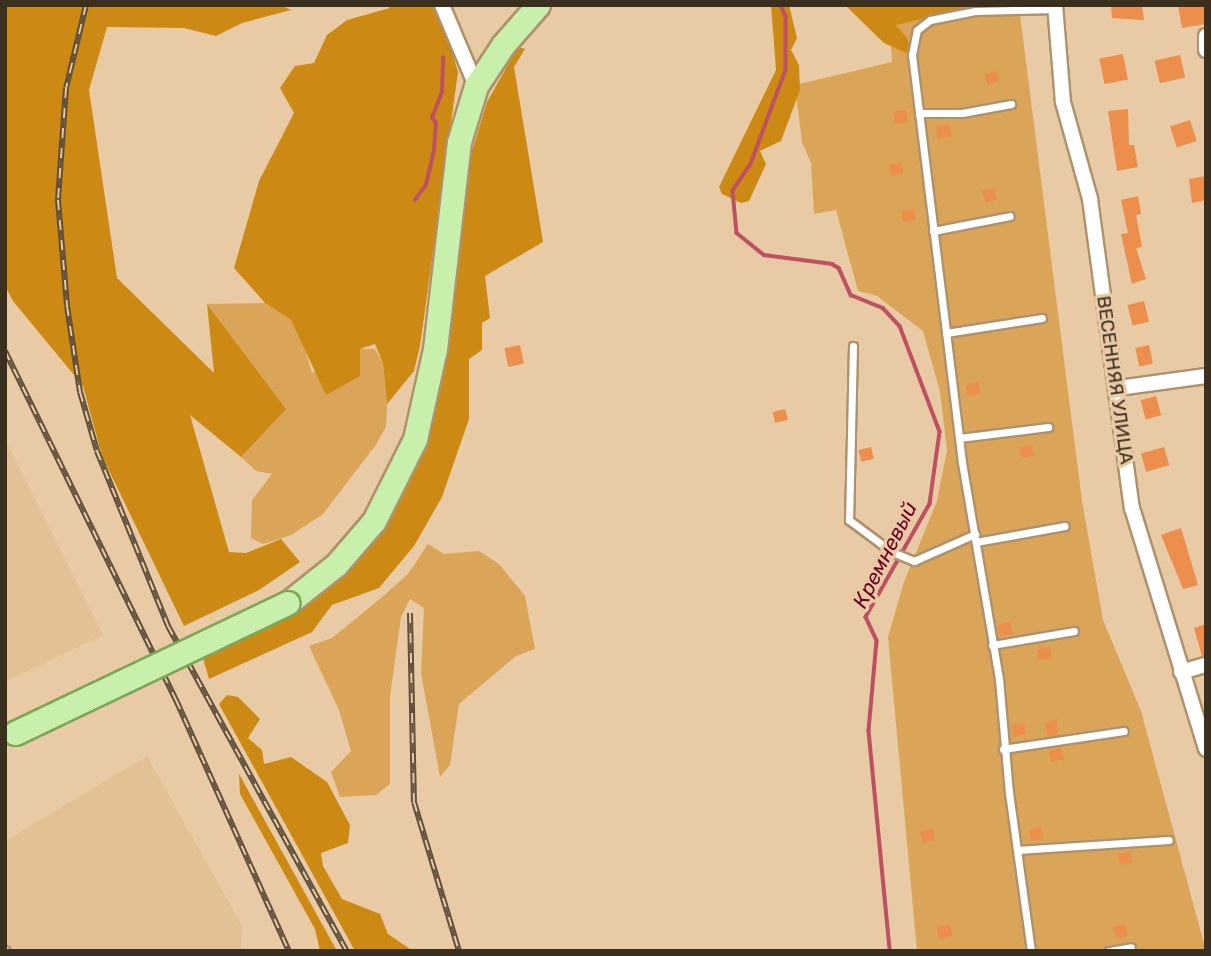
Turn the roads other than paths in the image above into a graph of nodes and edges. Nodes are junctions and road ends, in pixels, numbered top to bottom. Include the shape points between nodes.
1 (442, 5) edge
2 (538, 5) edge
3 (1055, 7) edge
4 (1206, 36) edge
5 (1206, 50) edge
6 (476, 86) junction
7 (1011, 104) dead end
8 (919, 113) junction
9 (1010, 216) dead end
10 (933, 231) junction
11 (1042, 318) dead end
12 (946, 333) junction
13 (853, 345) dead end
14 (1206, 376) edge
15 (1118, 388) junction
16 (1048, 427) dead end
17 (960, 438) junction
18 (1065, 526) dead end
19 (976, 538) junction
20 (1074, 631) dead end
21 (992, 645) junction
22 (1206, 666) edge
23 (1181, 672) junction
24 (1124, 731) dead end
25 (10, 735) edge
26 (1003, 749) junction
27 (1206, 749) edge
28 (1169, 840) dead end
29 (1017, 850) junction
30 (1131, 947) dead end
31 (1031, 951) edge
32 (1110, 951) edge

1 - 6 street
2 - 6 main road
3 - 8 lane via 950,15 917,30 912,55
3 - 15 street, ВЕСЕННЯЯ УЛИЦА via 1063,102 1087,186
4 - 5 street
6 - 25 main road, bridge via 458,142 435,349 415,439 374,521 336,565 288,603
7 - 8 lane via 962,113
8 - 10 lane
9 - 10 lane
10 - 12 lane
11 - 12 lane
12 - 17 lane
13 - 19 lane via 849,520 892,552 914,561
14 - 15 street
15 - 23 street, ВЕСЕННЯЯ УЛИЦА via 1132,508
16 - 17 lane
17 - 19 lane
18 - 19 lane
19 - 21 lane
20 - 21 lane
21 - 26 lane
22 - 23 street
23 - 27 street, ВЕСЕННЯЯ УЛИЦА
24 - 26 lane
26 - 29 lane
28 - 29 lane
29 - 31 lane
30 - 32 lane

